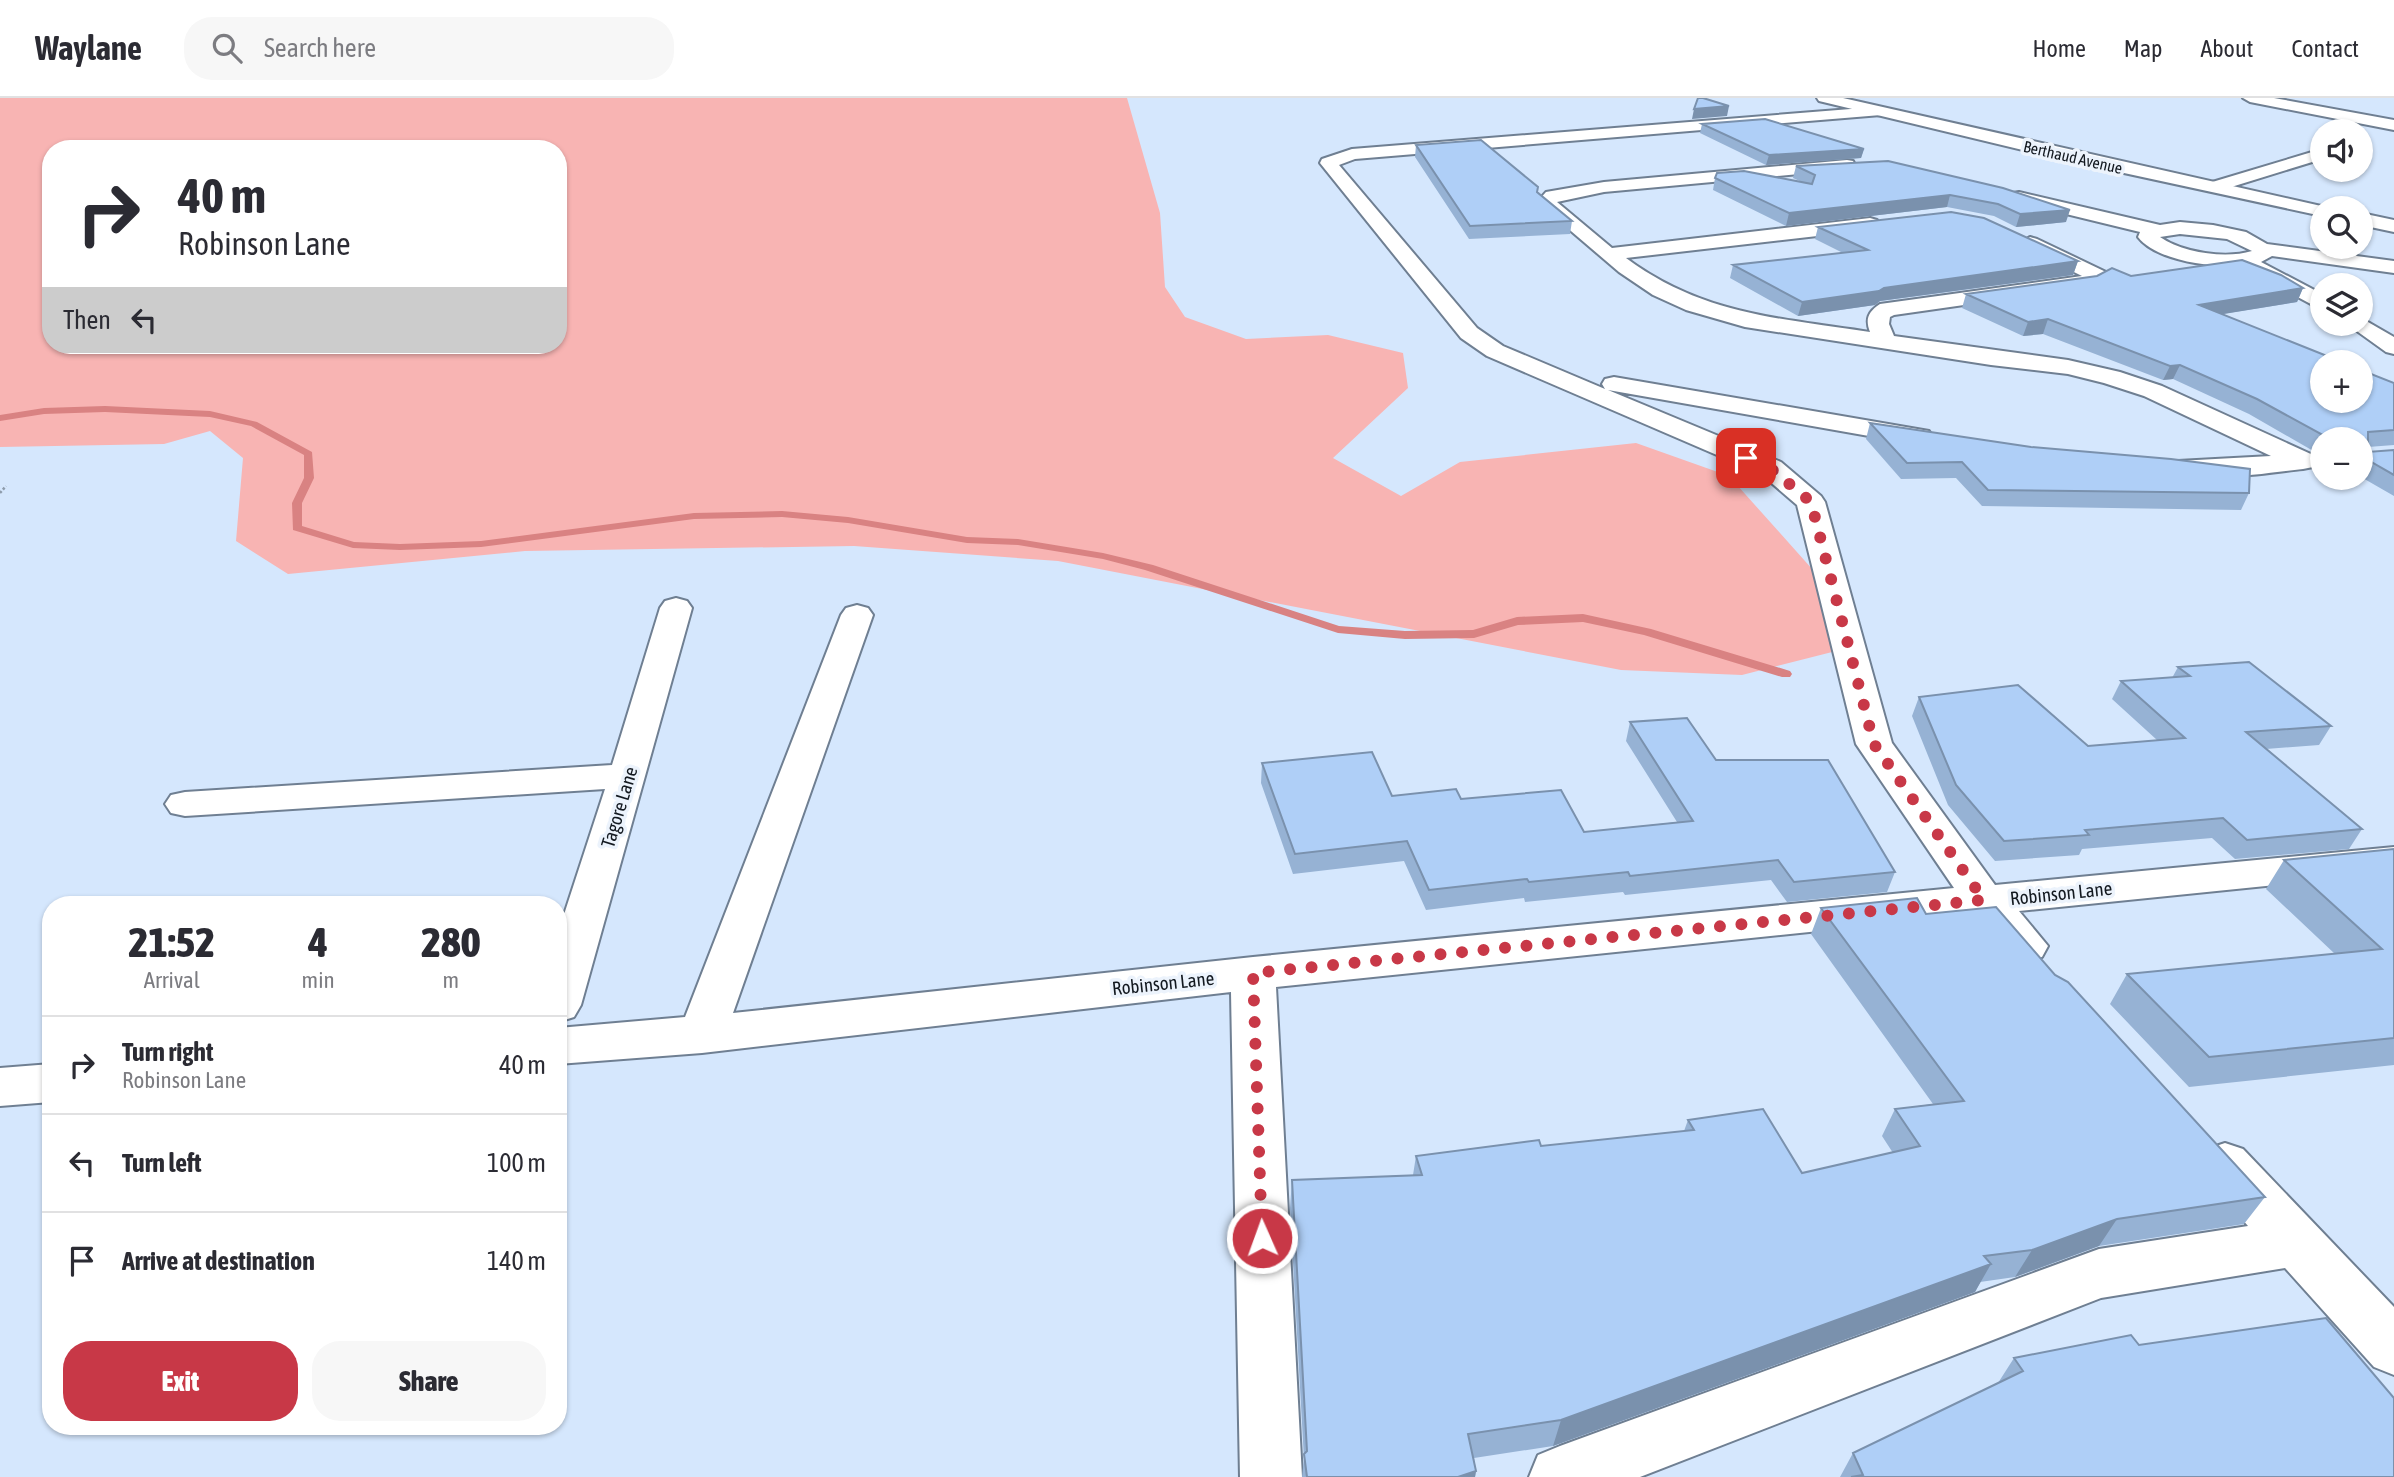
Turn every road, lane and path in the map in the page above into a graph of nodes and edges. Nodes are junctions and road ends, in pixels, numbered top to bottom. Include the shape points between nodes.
1 (1824, 98) edge
2 (2250, 98) edge
3 (1876, 111) junction
4 (2394, 125) edge
5 (2394, 133) edge
6 (2373, 140) edge
7 (2310, 159) edge
8 (1864, 164) edge
9 (2215, 187) junction
10 (1995, 191) edge
11 (2310, 207) edge
12 (1893, 221) edge
13 (2373, 222) edge
14 (2394, 226) edge
15 (2155, 230) junction
16 (2011, 234) edge
17 (2264, 249) junction
18 (1608, 254) junction
19 (2240, 259) junction
20 (2394, 267) edge
21 (2310, 297) edge
22 (2373, 334) edge
23 (1885, 341) junction
24 (2394, 347) edge
25 (1534, 367) junction
26 (1944, 441) edge
27 (2310, 459) edge
28 (2310, 460) edge
29 (2168, 466) edge
30 (6, 486) dead end
31 (0, 493) edge
32 (676, 608) dead end
33 (857, 615) dead end
34 (628, 776) junction
35 (185, 804) dead end
36 (2394, 860) edge
37 (1984, 900) junction
38 (1253, 973) junction
39 (567, 976) edge
40 (2057, 981) edge
41 (702, 1035) junction
42 (567, 1045) edge
43 (42, 1084) edge
44 (0, 1087) edge
45 (2196, 1132) edge
46 (2297, 1242) junction
47 (2394, 1348) edge
48 (1271, 1477) edge
49 (1560, 1477) edge

1 - 3 street, Berthaud Avenue
2 - 4 street
3 - 9 street, Berthaud Avenue
3 - 25 street via 1352,154 1328,163 1469,333 1495,351
5 - 6 street
7 - 9 street
8 - 18 street via 1604,187 1552,196 1545,202
9 - 11 street, Berthaud Avenue
10 - 15 street
12 - 18 street
13 - 14 street
15 - 17 street via 2215,231 2247,239
15 - 19 street via 2148,237 2160,246 2198,256
16 - 23 street via 2099,275 2091,281 1888,309 1880,314 1878,324
17 - 19 street via 2260,256
17 - 20 street
18 - 23 street via 1676,299 1706,310
19 - 21 street
22 - 24 street
23 - 27 street via 2111,377
25 - 26 street via 1661,394
25 - 37 street via 1770,468 1811,502 1874,744
28 - 29 street via 2241,467
30 - 31 path
32 - 34 street, Tagore Lane
33 - 41 street
34 - 35 street
34 - 39 street, Tagore Lane
36 - 37 street, Robinson Lane
37 - 38 street, Robinson Lane
37 - 40 street
38 - 41 street, Robinson Lane
38 - 48 street
41 - 42 street, Robinson Lane
43 - 44 street
45 - 46 street
46 - 47 street
46 - 49 street via 2099,1274

